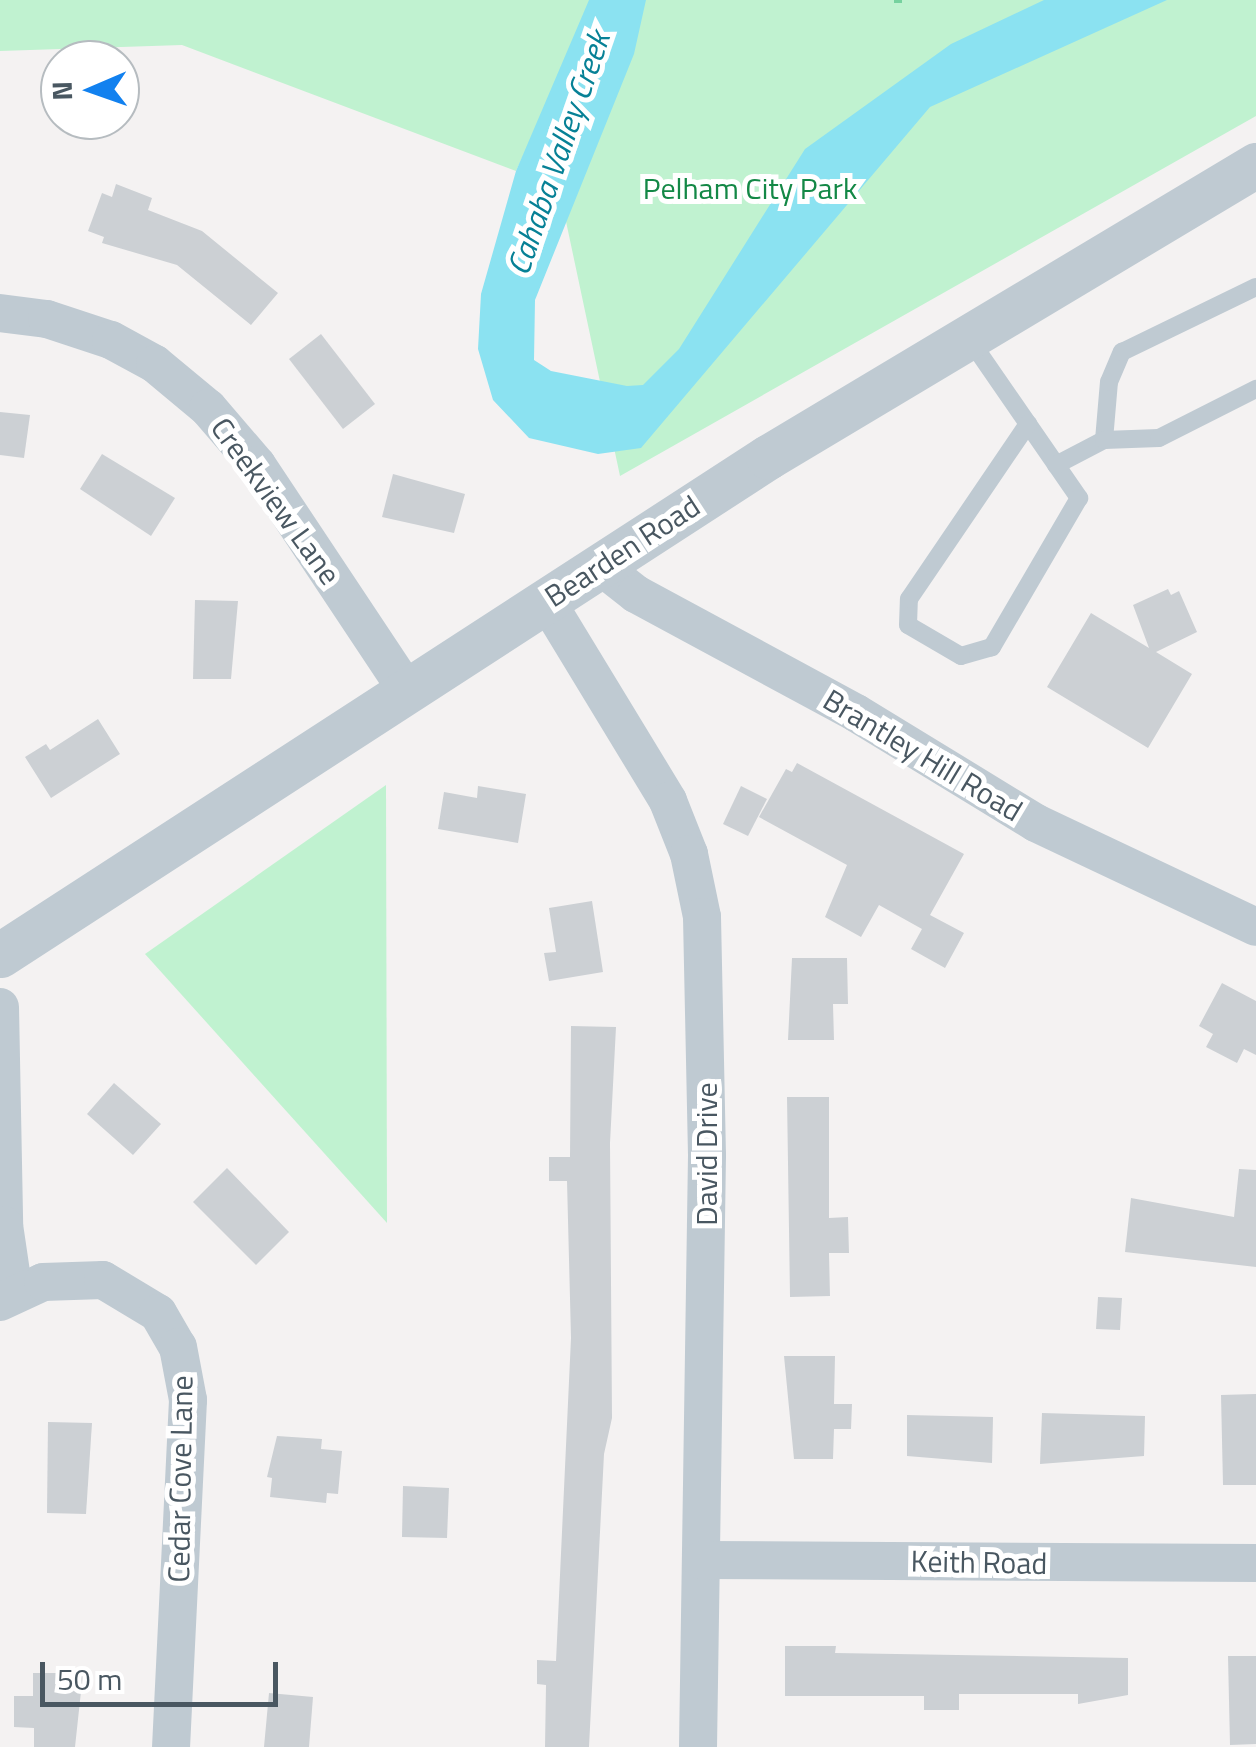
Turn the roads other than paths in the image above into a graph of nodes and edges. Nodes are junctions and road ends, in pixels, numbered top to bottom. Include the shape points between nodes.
1 (1256, 165) edge
2 (1256, 287) edge
3 (0, 313) edge
4 (968, 336) junction
5 (1256, 390) edge
6 (1028, 424) junction
7 (1104, 440) junction
8 (1056, 464) junction
9 (599, 565) junction
10 (546, 600) junction
11 (406, 689) junction
12 (1256, 927) edge
13 (0, 956) edge
14 (0, 1007) edge
15 (7, 1298) edge
16 (702, 1560) junction
17 (1256, 1563) edge
18 (171, 1747) edge
19 (698, 1747) edge

1 - 4 street, Bearden Road
2 - 7 lane via 1122,352 1109,382
3 - 11 street, Creekview Lane via 47,319 111,340 155,364 208,408 257,466
4 - 6 lane
4 - 9 street, Bearden Road
5 - 7 lane via 1159,438
6 - 8 lane
6 - 8 lane via 909,599 908,625 961,656 992,647 1079,498
7 - 8 lane
9 - 10 street, Bearden Road
9 - 12 street, Brantley Hill Road via 636,594 856,713 1036,823
10 - 11 street, Bearden Road
10 - 16 street, David Drive via 668,801 689,854 702,917 708,1155
11 - 13 street, Bearden Road
14 - 15 street
15 - 18 street, Cedar Cove Lane via 70,1277 104,1280 158,1314 178,1347 188,1420
16 - 17 street, Keith Road
16 - 19 street, David Drive

